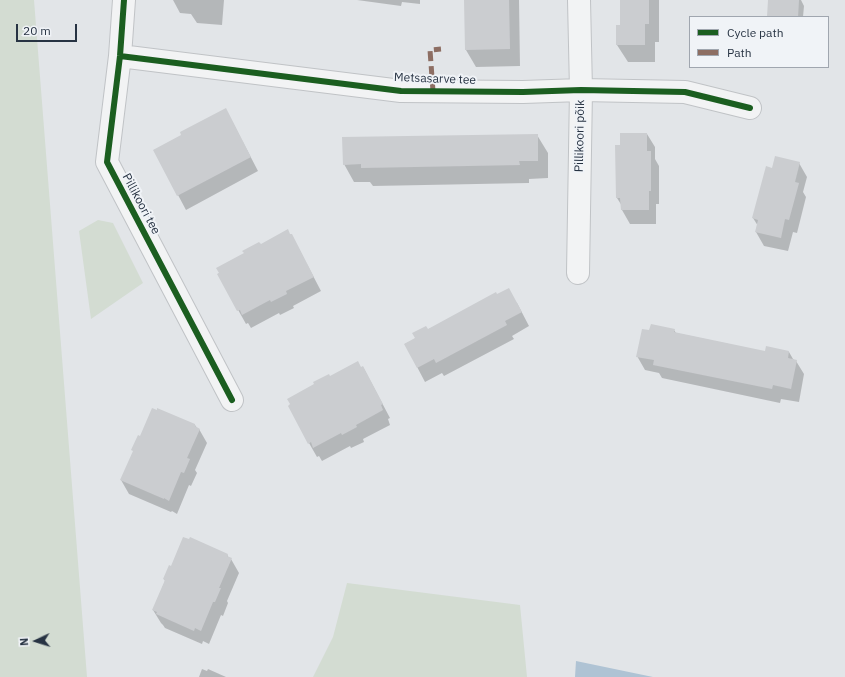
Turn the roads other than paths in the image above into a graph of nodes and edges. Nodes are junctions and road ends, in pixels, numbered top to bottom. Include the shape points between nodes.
1 (124, 0) edge
2 (579, 0) edge
3 (120, 56) junction
4 (581, 90) junction
5 (750, 108) dead end
6 (578, 273) dead end
7 (232, 400) dead end

1 - 3 street, Pillikoori tee
2 - 4 street, Pillikoori põik
3 - 4 street, Metsasarve tee via 401,91
3 - 7 street, Pillikoori tee via 107,162
4 - 5 street, Metsasarve tee via 685,92
4 - 6 street, Pillikoori põik

